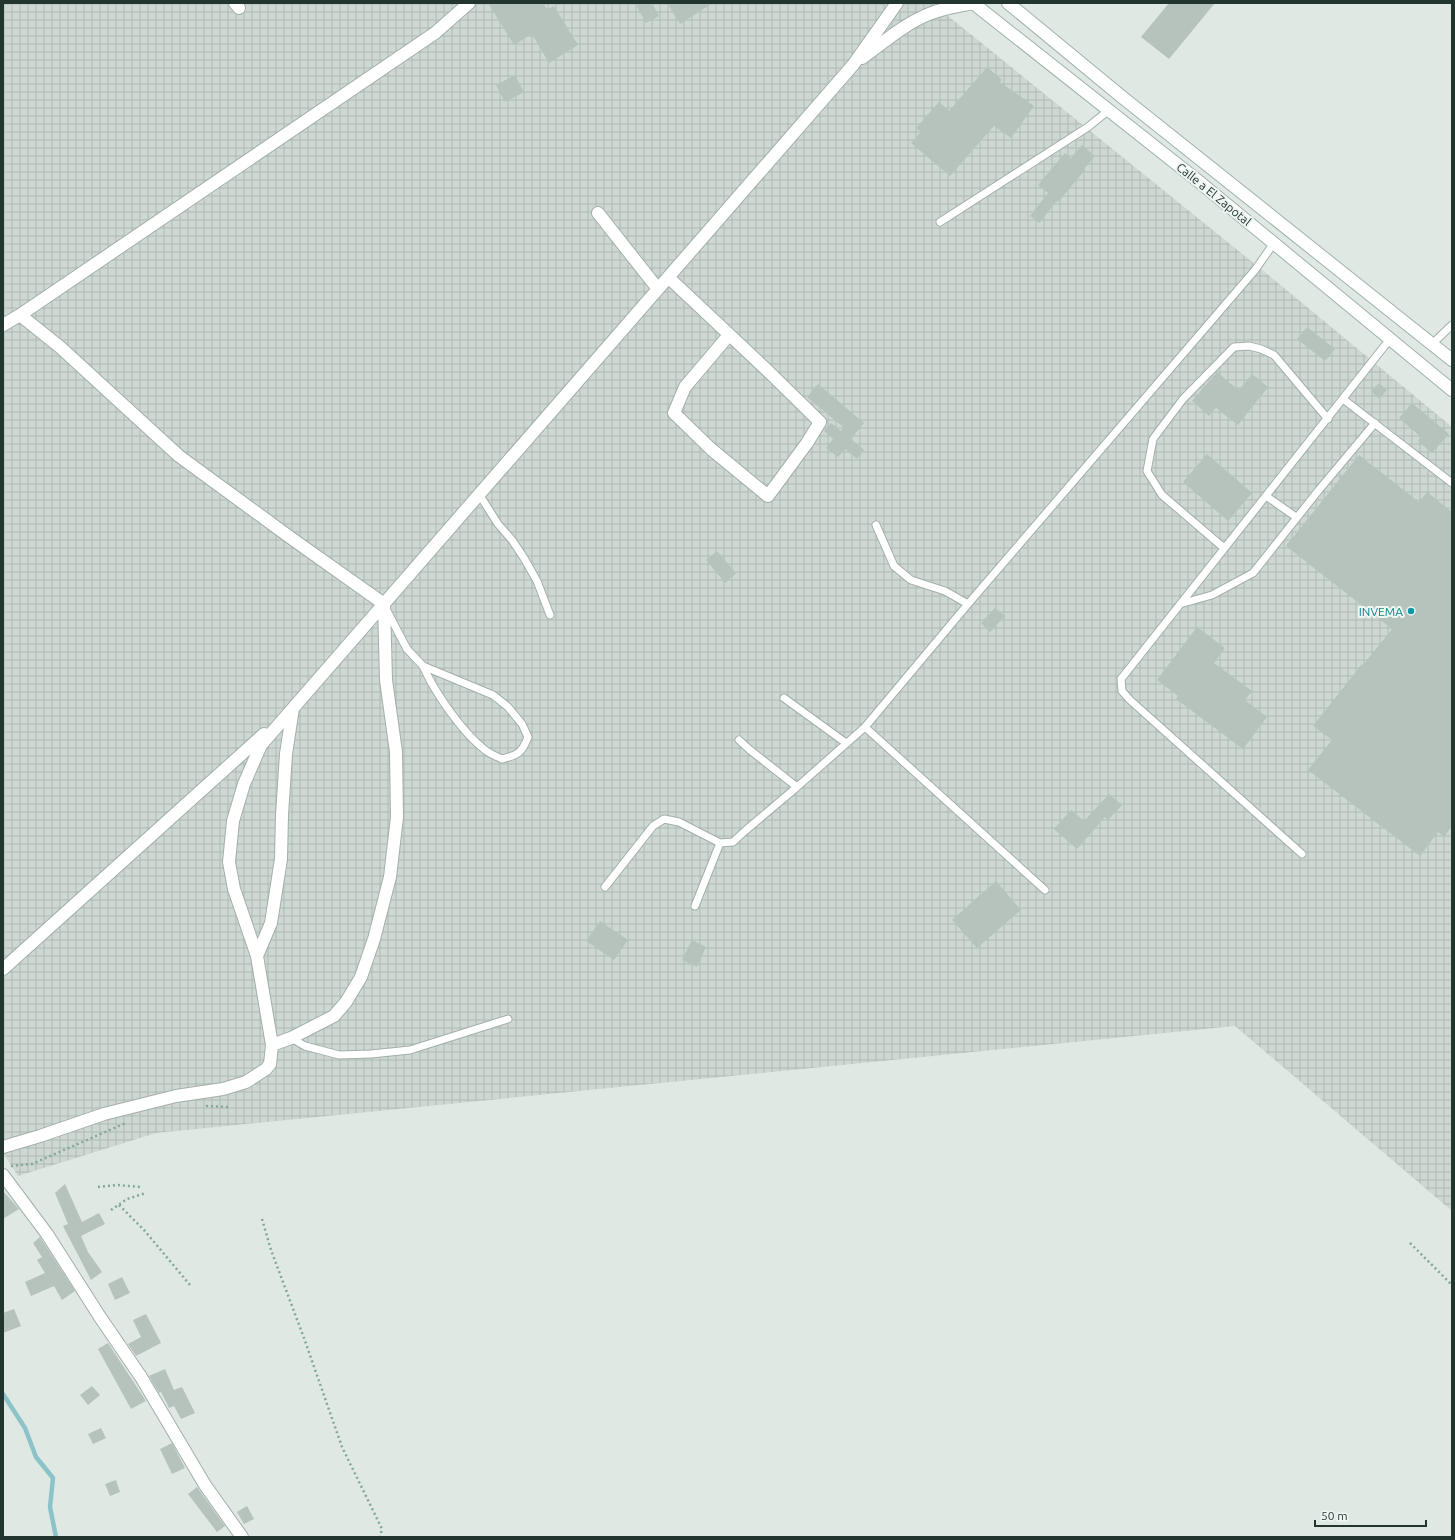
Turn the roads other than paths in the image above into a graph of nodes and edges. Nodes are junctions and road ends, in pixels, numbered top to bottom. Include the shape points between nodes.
1 (469, 3) edge
2 (897, 3) edge
3 (974, 3) edge
4 (1008, 3) edge
5 (852, 65) junction
6 (1109, 110) junction
7 (598, 213) dead end
8 (940, 222) dead end
9 (1274, 243) junction
10 (668, 277) junction
11 (658, 289) junction
12 (20, 315) junction
13 (3, 325) edge
14 (1452, 325) edge
15 (729, 335) junction
16 (1390, 339) junction
17 (1432, 344) junction
18 (1452, 360) edge
19 (1452, 390) edge
20 (1343, 399) junction
21 (1328, 419) junction
22 (1375, 423) junction
23 (1452, 483) edge
24 (479, 494) junction
25 (1266, 496) junction
26 (1296, 517) junction
27 (876, 525) dead end
28 (1224, 548) junction
29 (384, 604) junction
30 (968, 604) junction
31 (1180, 604) junction
32 (550, 615) dead end
33 (423, 666) junction
34 (784, 698) dead end
35 (293, 708) junction
36 (865, 727) junction
37 (739, 740) dead end
38 (846, 743) junction
39 (797, 787) junction
40 (720, 843) junction
41 (1302, 854) dead end
42 (606, 887) dead end
43 (1045, 890) dead end
44 (695, 906) dead end
45 (257, 956) junction
46 (3, 969) edge
47 (508, 1019) dead end
48 (291, 1038) junction
49 (272, 1045) junction
50 (3, 1147) edge
51 (7, 1171) edge
52 (242, 1537) edge

1 - 12 street via 435,33
2 - 5 street
3 - 5 street via 939,11 911,23
3 - 6 street, Calle a El Zapotal
4 - 17 street, Calle a El Zapotal
5 - 10 street
6 - 8 lane via 1088,127
6 - 9 street, Calle a El Zapotal
7 - 11 street
9 - 16 street, Calle a El Zapotal
9 - 30 lane via 1255,270
10 - 11 street
10 - 15 street
11 - 24 street
12 - 13 street
12 - 29 street via 179,456
14 - 17 lane
15 - 15 street via 820,422 768,496 711,449 674,413 685,387
16 - 19 street, Calle a El Zapotal
16 - 20 lane
17 - 18 street, Calle a El Zapotal
20 - 21 lane
20 - 22 lane
21 - 25 lane
21 - 28 lane via 1274,355 1249,346 1234,347 1183,399 1153,439 1147,471 1162,495
22 - 23 lane
22 - 26 lane
24 - 29 street
24 - 32 lane via 524,558 537,581
25 - 26 lane
25 - 28 lane
26 - 31 lane via 1252,573 1212,595
27 - 30 lane via 894,566 911,580 944,591
28 - 31 lane
29 - 33 lane via 407,649
29 - 35 street
29 - 48 street via 386,680 396,759 397,817 390,877 361,977 346,1002 334,1016
30 - 36 lane
31 - 41 lane via 1121,679 1122,691
33 - 33 lane via 493,695 508,707 522,724 528,737 524,749 515,756 502,759 486,750 467,732 440,697
34 - 38 lane
35 - 45 street via 286,754 281,859 271,923
35 - 45 street via 261,745 244,784 234,821 229,862 234,889
35 - 46 street
36 - 38 lane
36 - 43 lane
37 - 39 lane
38 - 39 lane
39 - 40 lane via 734,842
40 - 42 lane via 679,822 664,819 653,826
40 - 44 lane
45 - 49 street
47 - 48 lane via 410,1050 371,1054 339,1055 305,1046
48 - 49 street
49 - 50 street via 270,1064 246,1082 104,1114
51 - 52 street via 100,1317 141,1376 205,1485

